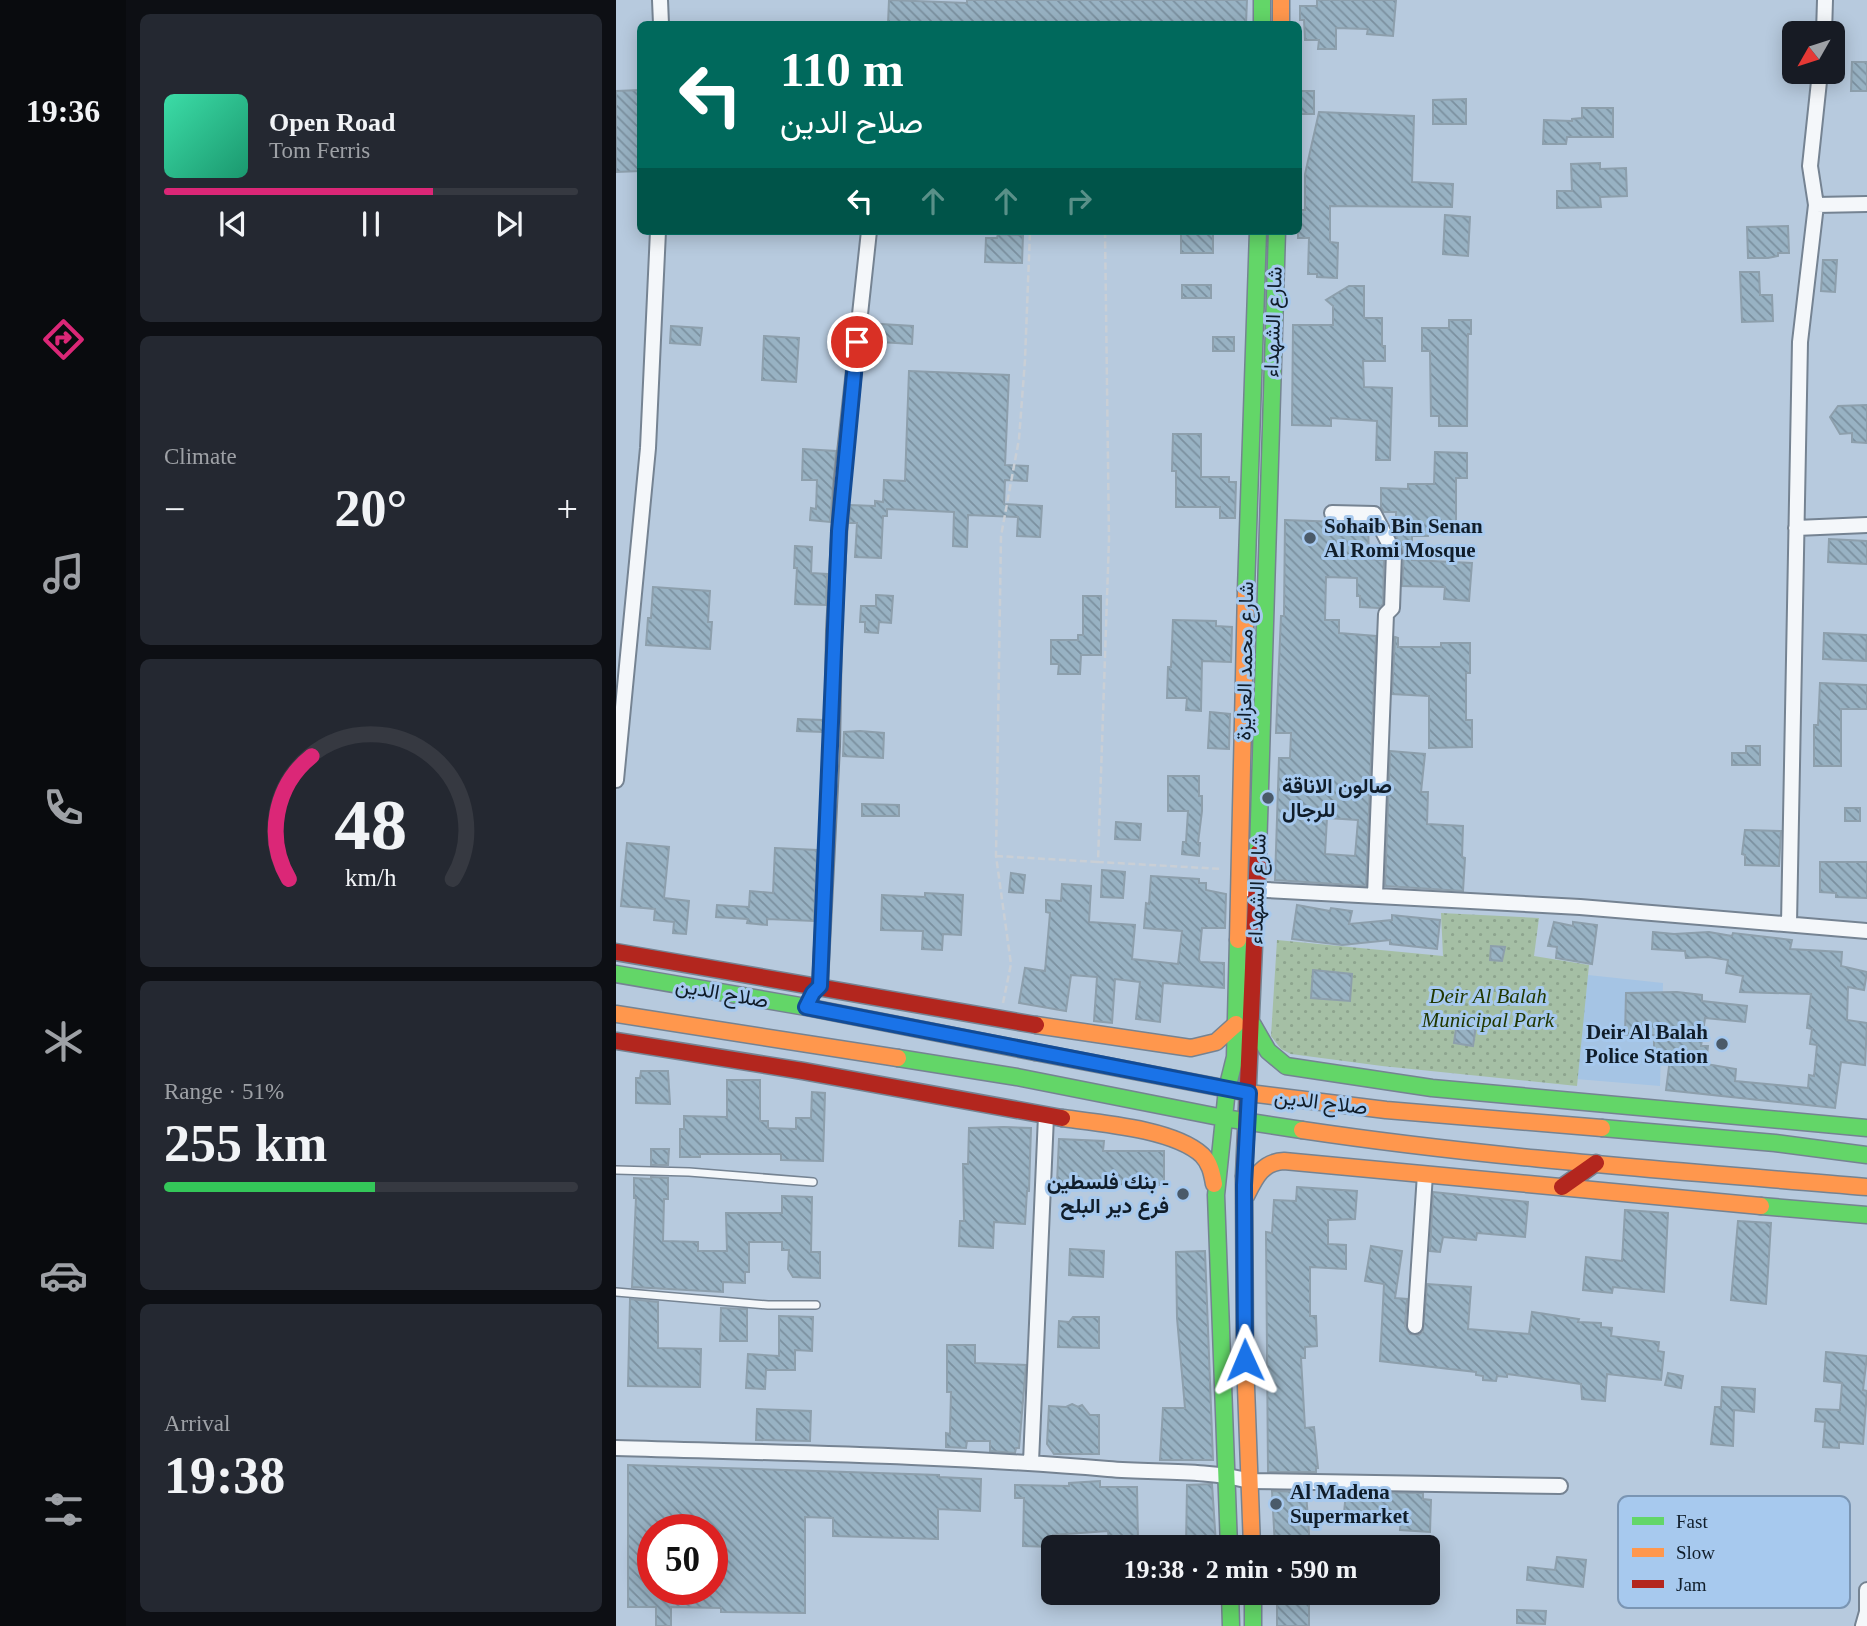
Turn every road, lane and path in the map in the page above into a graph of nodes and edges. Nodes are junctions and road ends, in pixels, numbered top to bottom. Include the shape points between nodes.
1 (660, 0) edge
2 (1262, 0) edge
3 (1281, 0) edge
4 (1825, 0) edge
5 (661, 21) edge
6 (1262, 21) edge
7 (1281, 21) edge
8 (1824, 21) edge
9 (1819, 84) edge
10 (1867, 204) edge
11 (1815, 205) junction
12 (658, 235) edge
13 (869, 235) edge
14 (1030, 235) edge
15 (1105, 235) edge
16 (1258, 235) edge
17 (1277, 235) edge
18 (1332, 513) dead end
19 (1867, 525) edge
20 (1796, 528) junction
21 (616, 780) edge
22 (996, 856) junction
23 (1098, 862) junction
24 (1239, 870) junction
25 (1240, 889) junction
26 (1257, 889) junction
27 (1375, 895) junction
28 (1788, 924) junction
29 (1867, 931) edge
30 (616, 953) edge
31 (616, 974) edge
32 (820, 986) junction
33 (806, 1007) junction
34 (616, 1014) edge
35 (1000, 1020) junction
36 (1244, 1023) junction
37 (616, 1041) edge
38 (1227, 1089) junction
39 (1249, 1093) junction
40 (1721, 1115) junction
41 (1046, 1116) junction
42 (1224, 1118) junction
43 (1247, 1121) junction
44 (1867, 1128) edge
45 (1720, 1139) junction
46 (1867, 1156) edge
47 (1596, 1163) junction
48 (616, 1170) edge
49 (1425, 1174) junction
50 (813, 1182) dead end
51 (1562, 1187) junction
52 (1867, 1187) edge
53 (1216, 1195) junction
54 (1244, 1200) junction
55 (1867, 1215) edge
56 (616, 1292) edge
57 (816, 1305) dead end
58 (1415, 1326) dead end
59 (616, 1448) edge
60 (1031, 1462) junction
61 (1228, 1475) junction
62 (1250, 1481) junction
63 (1560, 1486) dead end
64 (1229, 1535) edge
65 (1252, 1535) edge
66 (1867, 1590) edge
67 (1230, 1605) edge
68 (1253, 1605) edge
69 (1231, 1626) edge
70 (1253, 1626) edge
71 (1863, 1626) edge

1 - 5 street
2 - 6 main road
3 - 7 main road
4 - 8 street
9 - 11 street via 1810,166
10 - 11 street
11 - 20 street via 1800,342
12 - 21 street via 648,448
13 - 32 street via 842,481
14 - 22 path via 1019,439 1001,536
15 - 23 path via 1109,538
16 - 24 main road, شارع محمد العزايزة
17 - 26 main road, شارع الشهداء
18 - 27 street via 1374,514 1394,553 1392,608 1386,614
19 - 20 street
20 - 28 street
22 - 23 path
22 - 35 path via 1011,964
23 - 24 path
24 - 25 main road, شارع محمد العزايزة
25 - 26 street
25 - 36 main road, شارع محمد العزايزة
26 - 27 street
26 - 36 main road, شارع الشهداء
27 - 28 street
28 - 29 street
30 - 32 main road
31 - 33 main road, صلاح الدين
32 - 33 street
32 - 35 main road
33 - 38 main road, صلاح الدين
34 - 42 main road, صلاح الدين via 1017,1077
35 - 36 main road via 1191,1048 1216,1044
36 - 38 main road, شارع محمد العزايزة
36 - 39 main road, شارع الشهداء
36 - 40 main road via 1286,1066 1432,1088
37 - 41 main road
38 - 39 main road, صلاح الدين
38 - 42 main road, شارع محمد العزايزة
39 - 43 main road, شارع الشهداء
39 - 45 main road, صلاح الدين via 1386,1111
40 - 44 main road
40 - 45 lane
41 - 53 main road via 1119,1126 1188,1145 1210,1166
41 - 60 street
42 - 43 main road, صلاح الدين
42 - 53 main road
43 - 47 main road, صلاح الدين via 1371,1140
43 - 54 main road, شارع الشهداء
45 - 46 main road, صلاح الدين
47 - 51 main road
47 - 52 main road, صلاح الدين
48 - 50 lane
49 - 51 main road
49 - 54 main road via 1272,1161 1262,1167
49 - 58 street
51 - 55 main road
53 - 61 main road
54 - 62 main road, شارع الشهداء
56 - 57 lane
59 - 60 street
60 - 61 street
61 - 62 street
61 - 64 main road
62 - 63 street
62 - 65 main road, شارع الشهداء
66 - 71 street
67 - 69 main road
68 - 70 main road

